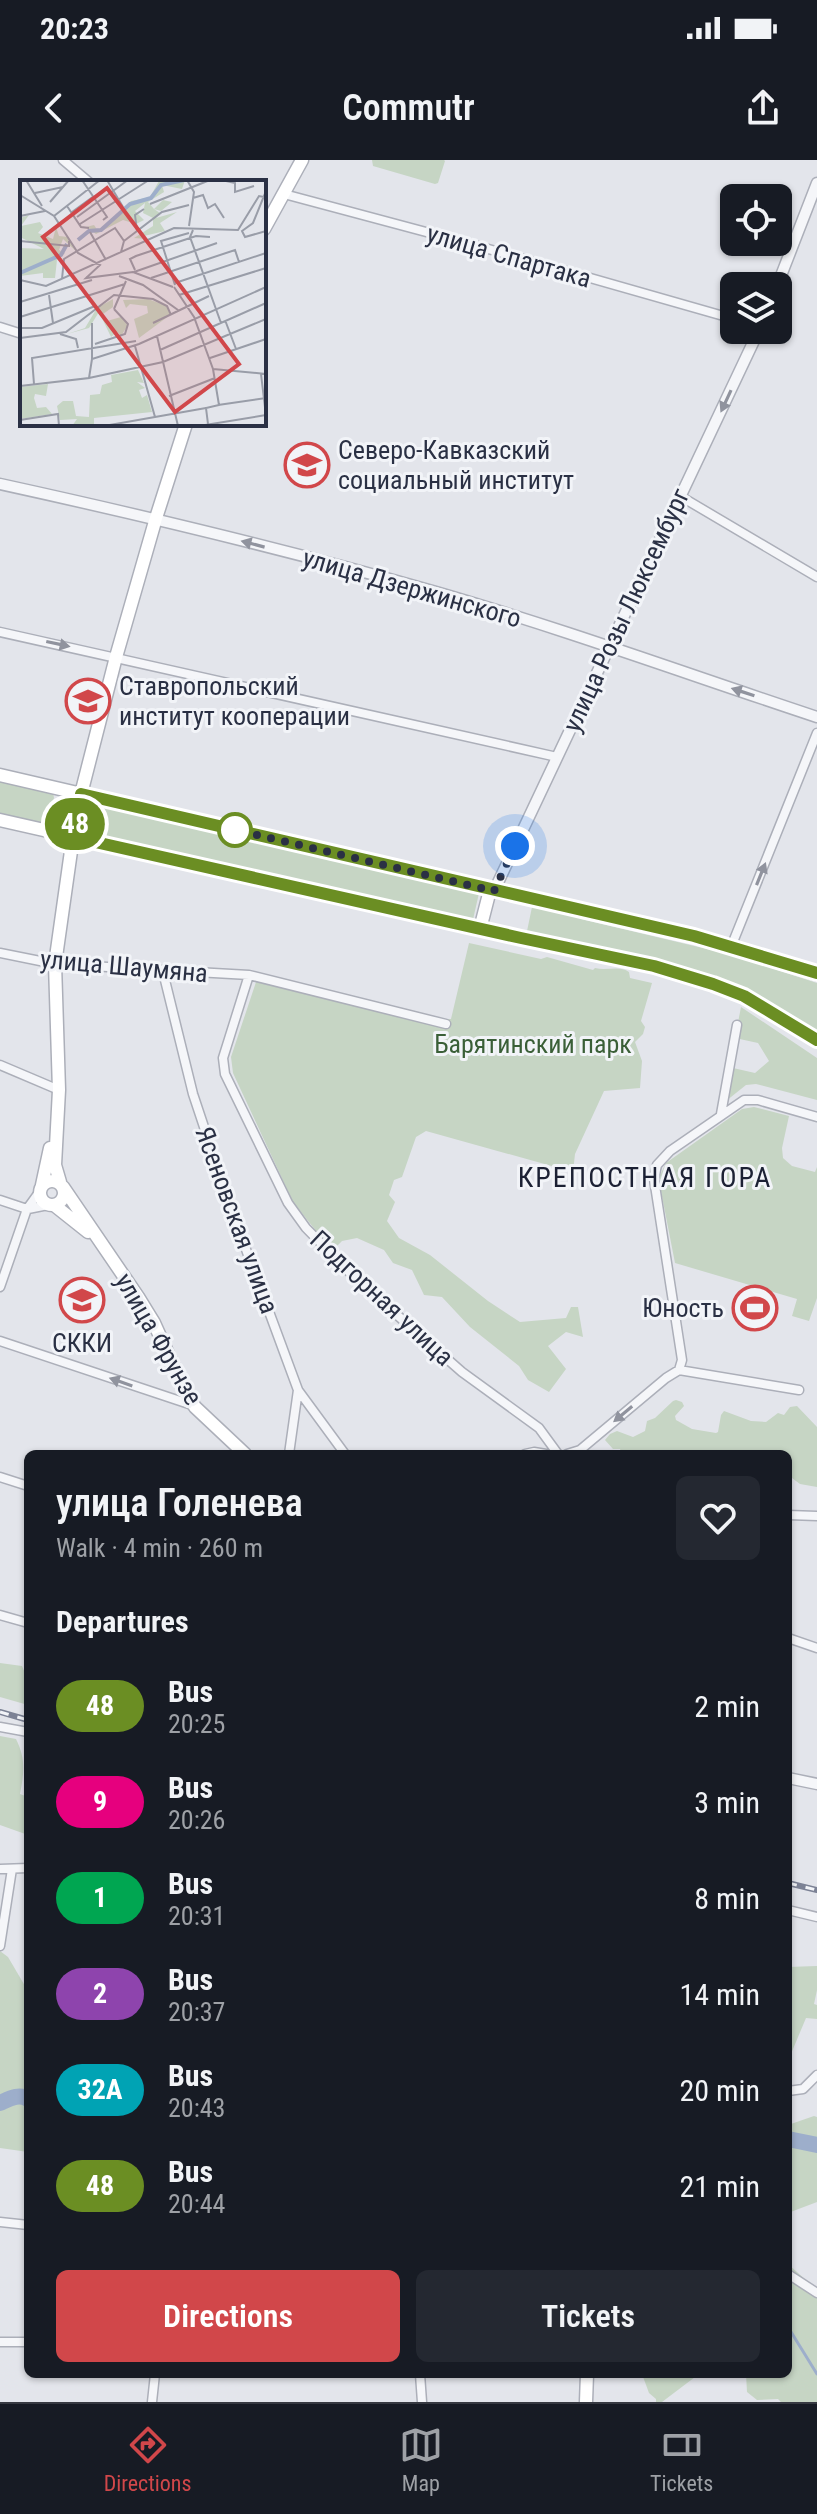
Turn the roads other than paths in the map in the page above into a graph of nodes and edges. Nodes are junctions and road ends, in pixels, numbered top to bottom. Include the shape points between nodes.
1 (63, 160) edge
2 (302, 160) edge
3 (87, 180) edge
4 (817, 183) edge
5 (284, 194) junction
6 (266, 226) edge
7 (782, 272) edge
8 (720, 315) edge
9 (0, 327) edge
10 (20, 333) edge
11 (752, 344) edge
12 (185, 426) edge
13 (0, 484) edge
14 (680, 496) junction
15 (156, 518) junction
16 (817, 577) edge
17 (0, 632) edge
18 (609, 647) junction
19 (116, 657) junction
20 (817, 717) edge
21 (817, 733) edge
22 (557, 757) junction
23 (0, 775) edge
24 (81, 794) junction
25 (0, 820) edge
26 (73, 837) junction
27 (492, 890) junction
28 (480, 929) junction
29 (731, 947) junction
30 (0, 953) edge
31 (50, 963) junction
32 (163, 972) junction
33 (817, 974) edge
34 (249, 975) junction
35 (446, 1024) dead end
36 (737, 1025) dead end
37 (817, 1040) edge
38 (0, 1065) edge
39 (58, 1096) junction
40 (721, 1115) junction
41 (817, 1117) edge
42 (61, 1184) junction
43 (41, 1188) junction
44 (0, 1200) edge
45 (51, 1205) junction
46 (27, 1209) junction
47 (109, 1255) junction
48 (0, 1287) edge
49 (0, 1341) edge
50 (679, 1370) junction
51 (298, 1390) junction
52 (799, 1390) dead end
53 (195, 1407) junction
54 (241, 1450) edge
55 (290, 1450) edge
56 (342, 1450) edge
57 (555, 1450) edge
58 (580, 1450) edge
59 (0, 1477) edge
60 (24, 1485) edge
61 (792, 1515) edge
62 (814, 1517) edge
63 (0, 1615) edge
64 (24, 1622) edge
65 (792, 1639) edge
66 (817, 1648) edge
67 (0, 1727) edge
68 (24, 1731) edge
69 (792, 1779) edge
70 (817, 1784) edge
71 (24, 1868) edge
72 (0, 1869) edge
73 (12, 1869) junction
74 (792, 1911) edge
75 (817, 1917) edge
76 (0, 1946) edge
77 (817, 2075) edge
78 (792, 2090) edge
79 (0, 2222) edge
80 (24, 2225) edge
81 (792, 2277) edge
82 (817, 2293) edge
83 (0, 2342) edge
84 (24, 2342) edge
85 (155, 2378) edge
86 (420, 2378) edge
87 (587, 2378) edge
88 (152, 2402) edge
89 (422, 2402) edge
90 (586, 2402) edge

1 - 3 street
2 - 5 main road
4 - 7 street
5 - 6 main road
5 - 8 street, улица Спартака
9 - 10 street
11 -> 14 street, улица Розы Люксембург
12 - 15 main road
13 - 15 street, улица Дзержинского
14 - 16 street
14 - 18 street, улица Розы Люксембург
18 -> 15 street, улица Дзержинского via 435,592
15 - 19 main road
17 -> 19 street
20 -> 18 street, улица Дзержинского
18 - 22 street, улица Розы Люксембург
19 - 22 street
19 - 24 main road
29 -> 21 street
22 - 27 street, улица Розы Люксембург
23 - 24 main road
24 - 26 main road
24 - 27 main road
25 - 26 main road
26 - 28 main road
26 - 31 main road
27 - 28 main road
27 - 29 main road
28 - 37 main road via 713,984 759,1004
29 - 33 main road
30 - 31 street, улица Шаумяна
31 - 32 street, улица Шаумяна
31 - 39 main road
32 - 34 street, улица Шаумяна
32 - 51 street, Ясеновская улица via 193,1094
34 - 35 street, улица Шаумяна
34 - 57 street, Подгорная улица via 223,1058 225,1074 288,1203 356,1279 462,1372 539,1428
36 - 40 street
38 - 39 street
39 - 42 main road via 55,1165
39 - 43 main road
40 - 41 street via 750,1099
40 - 50 street via 670,1151 655,1171 682,1360
42 - 43 main road via 52,1181
42 - 45 main road via 64,1198
42 - 47 main road, улица Фрунзе
43 - 45 main road via 43,1201
43 - 46 street
44 - 46 street
45 - 46 street
45 - 47 main road, улица Фрунзе
46 - 48 street
47 - 53 main road, улица Фрунзе via 154,1323
53 -> 49 street
50 - 52 street
50 -> 58 street
51 - 55 street
51 - 56 street, Ясеновская улица
53 - 54 main road, улица Фрунзе
59 - 60 street
61 - 62 street
63 - 64 street
65 - 66 street
67 - 68 street
69 - 70 street
71 - 73 street
72 - 73 street
73 - 76 street
74 - 75 street
77 - 78 street via 803,2089
79 - 80 street
81 - 82 street
83 - 84 street
85 - 88 street
86 - 89 street
87 - 90 main road

